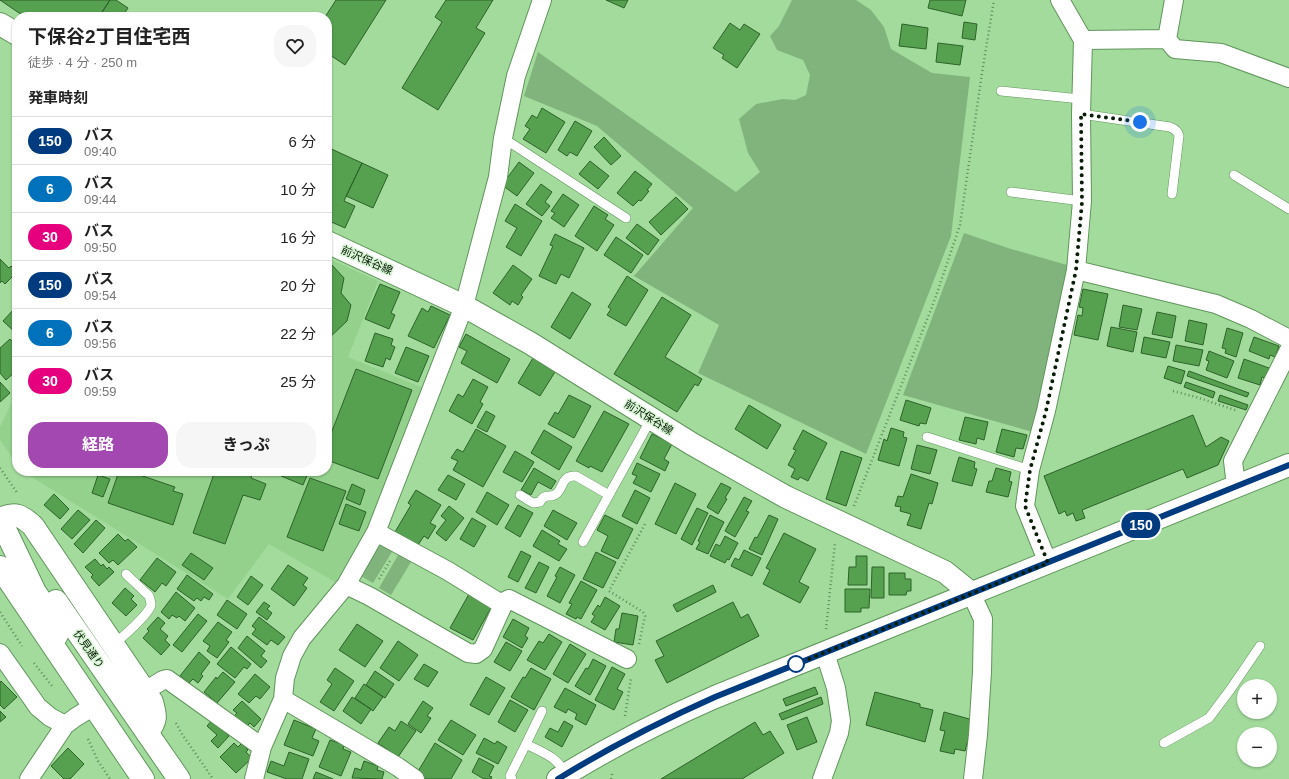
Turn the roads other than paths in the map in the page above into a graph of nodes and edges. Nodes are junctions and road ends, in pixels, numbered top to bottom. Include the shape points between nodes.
1 (542, 0) edge
2 (1060, 0) edge
3 (1174, 0) edge
4 (0, 24) edge
5 (12, 31) edge
6 (1167, 38) junction
7 (1083, 40) junction
8 (1289, 78) edge
9 (1001, 90) dead end
10 (1081, 106) junction
11 (503, 138) junction
12 (1234, 175) dead end
13 (1011, 192) dead end
14 (1172, 194) dead end
15 (1082, 202) junction
16 (1289, 209) edge
17 (626, 218) dead end
18 (332, 244) edge
19 (1076, 270) junction
20 (464, 306) junction
21 (1289, 339) edge
22 (1289, 350) edge
23 (651, 419) junction
24 (927, 437) dead end
25 (1289, 465) edge
26 (1030, 470) junction
27 (1236, 486) junction
28 (520, 495) dead end
29 (609, 495) junction
30 (0, 519) edge
31 (376, 532) junction
32 (582, 542) dead end
33 (1048, 563) junction
34 (0, 567) edge
35 (126, 574) dead end
36 (346, 585) junction
37 (971, 593) junction
38 (503, 605) junction
39 (50, 642) junction
40 (113, 644) junction
41 (1260, 646) dead end
42 (0, 653) edge
43 (825, 653) junction
44 (632, 654) road end
45 (144, 691) junction
46 (283, 699) junction
47 (94, 706) junction
48 (542, 711) dead end
49 (65, 725) junction
50 (147, 733) junction
51 (526, 744) junction
52 (1164, 744) dead end
53 (262, 747) junction
54 (395, 773) edge
55 (562, 776) edge
56 (28, 779) edge
57 (143, 779) edge
58 (179, 779) edge
59 (254, 779) edge
60 (415, 779) edge
61 (512, 779) edge
62 (822, 779) edge
63 (973, 779) edge

1 - 11 street via 516,76
2 - 7 street
3 - 6 street
4 - 5 main road
6 - 7 street
6 - 8 street via 1175,49 1221,53
7 - 10 street
9 - 10 lane
10 - 14 lane via 1175,129 1179,136
10 - 15 street
11 - 17 lane
11 - 20 street via 498,177
12 - 16 lane
13 - 15 lane
15 - 19 street
18 - 20 main road, 前沢保谷線
19 - 21 street via 1216,304
19 - 26 street
20 - 23 main road, 前沢保谷線 via 530,343
20 - 31 street
22 - 27 street via 1234,461
23 - 29 lane
23 - 37 main road, 前沢保谷線 via 786,497 945,572
24 - 26 lane
25 - 27 main road
26 - 33 street via 1025,506
27 - 33 main road
28 - 29 lane via 533,503 540,502 544,497 557,494 565,479 571,476 576,476
29 - 32 lane
30 - 39 main road via 35,592 57,624 58,636
30 - 40 main road via 10,515 23,517 33,526
30 - 50 main road, 伏見通り
31 - 36 street
31 - 38 street via 448,571
33 - 37 main road
34 - 39 main road
35 - 40 lane via 149,596 151,606 122,638
36 - 38 street via 468,653 476,654 483,649
36 - 46 street via 302,638 292,656 285,678
37 - 43 main road
37 - 63 street via 983,619 982,672
38 - 44 street via 510,599
39 - 47 main road
40 - 45 main road
41 - 52 lane via 1209,718
42 - 49 street via 38,707
43 - 55 main road via 677,714
43 - 62 street via 836,688 841,721
45 - 50 main road via 156,713 154,724
45 - 53 street via 163,680 173,682
46 - 53 street
46 - 54 street
47 - 49 street
47 - 57 main road
48 - 51 lane
49 - 56 street
50 - 58 main road, 伏見通り
51 - 55 lane via 562,766
51 - 61 lane via 512,771
53 - 59 street
54 - 60 street

